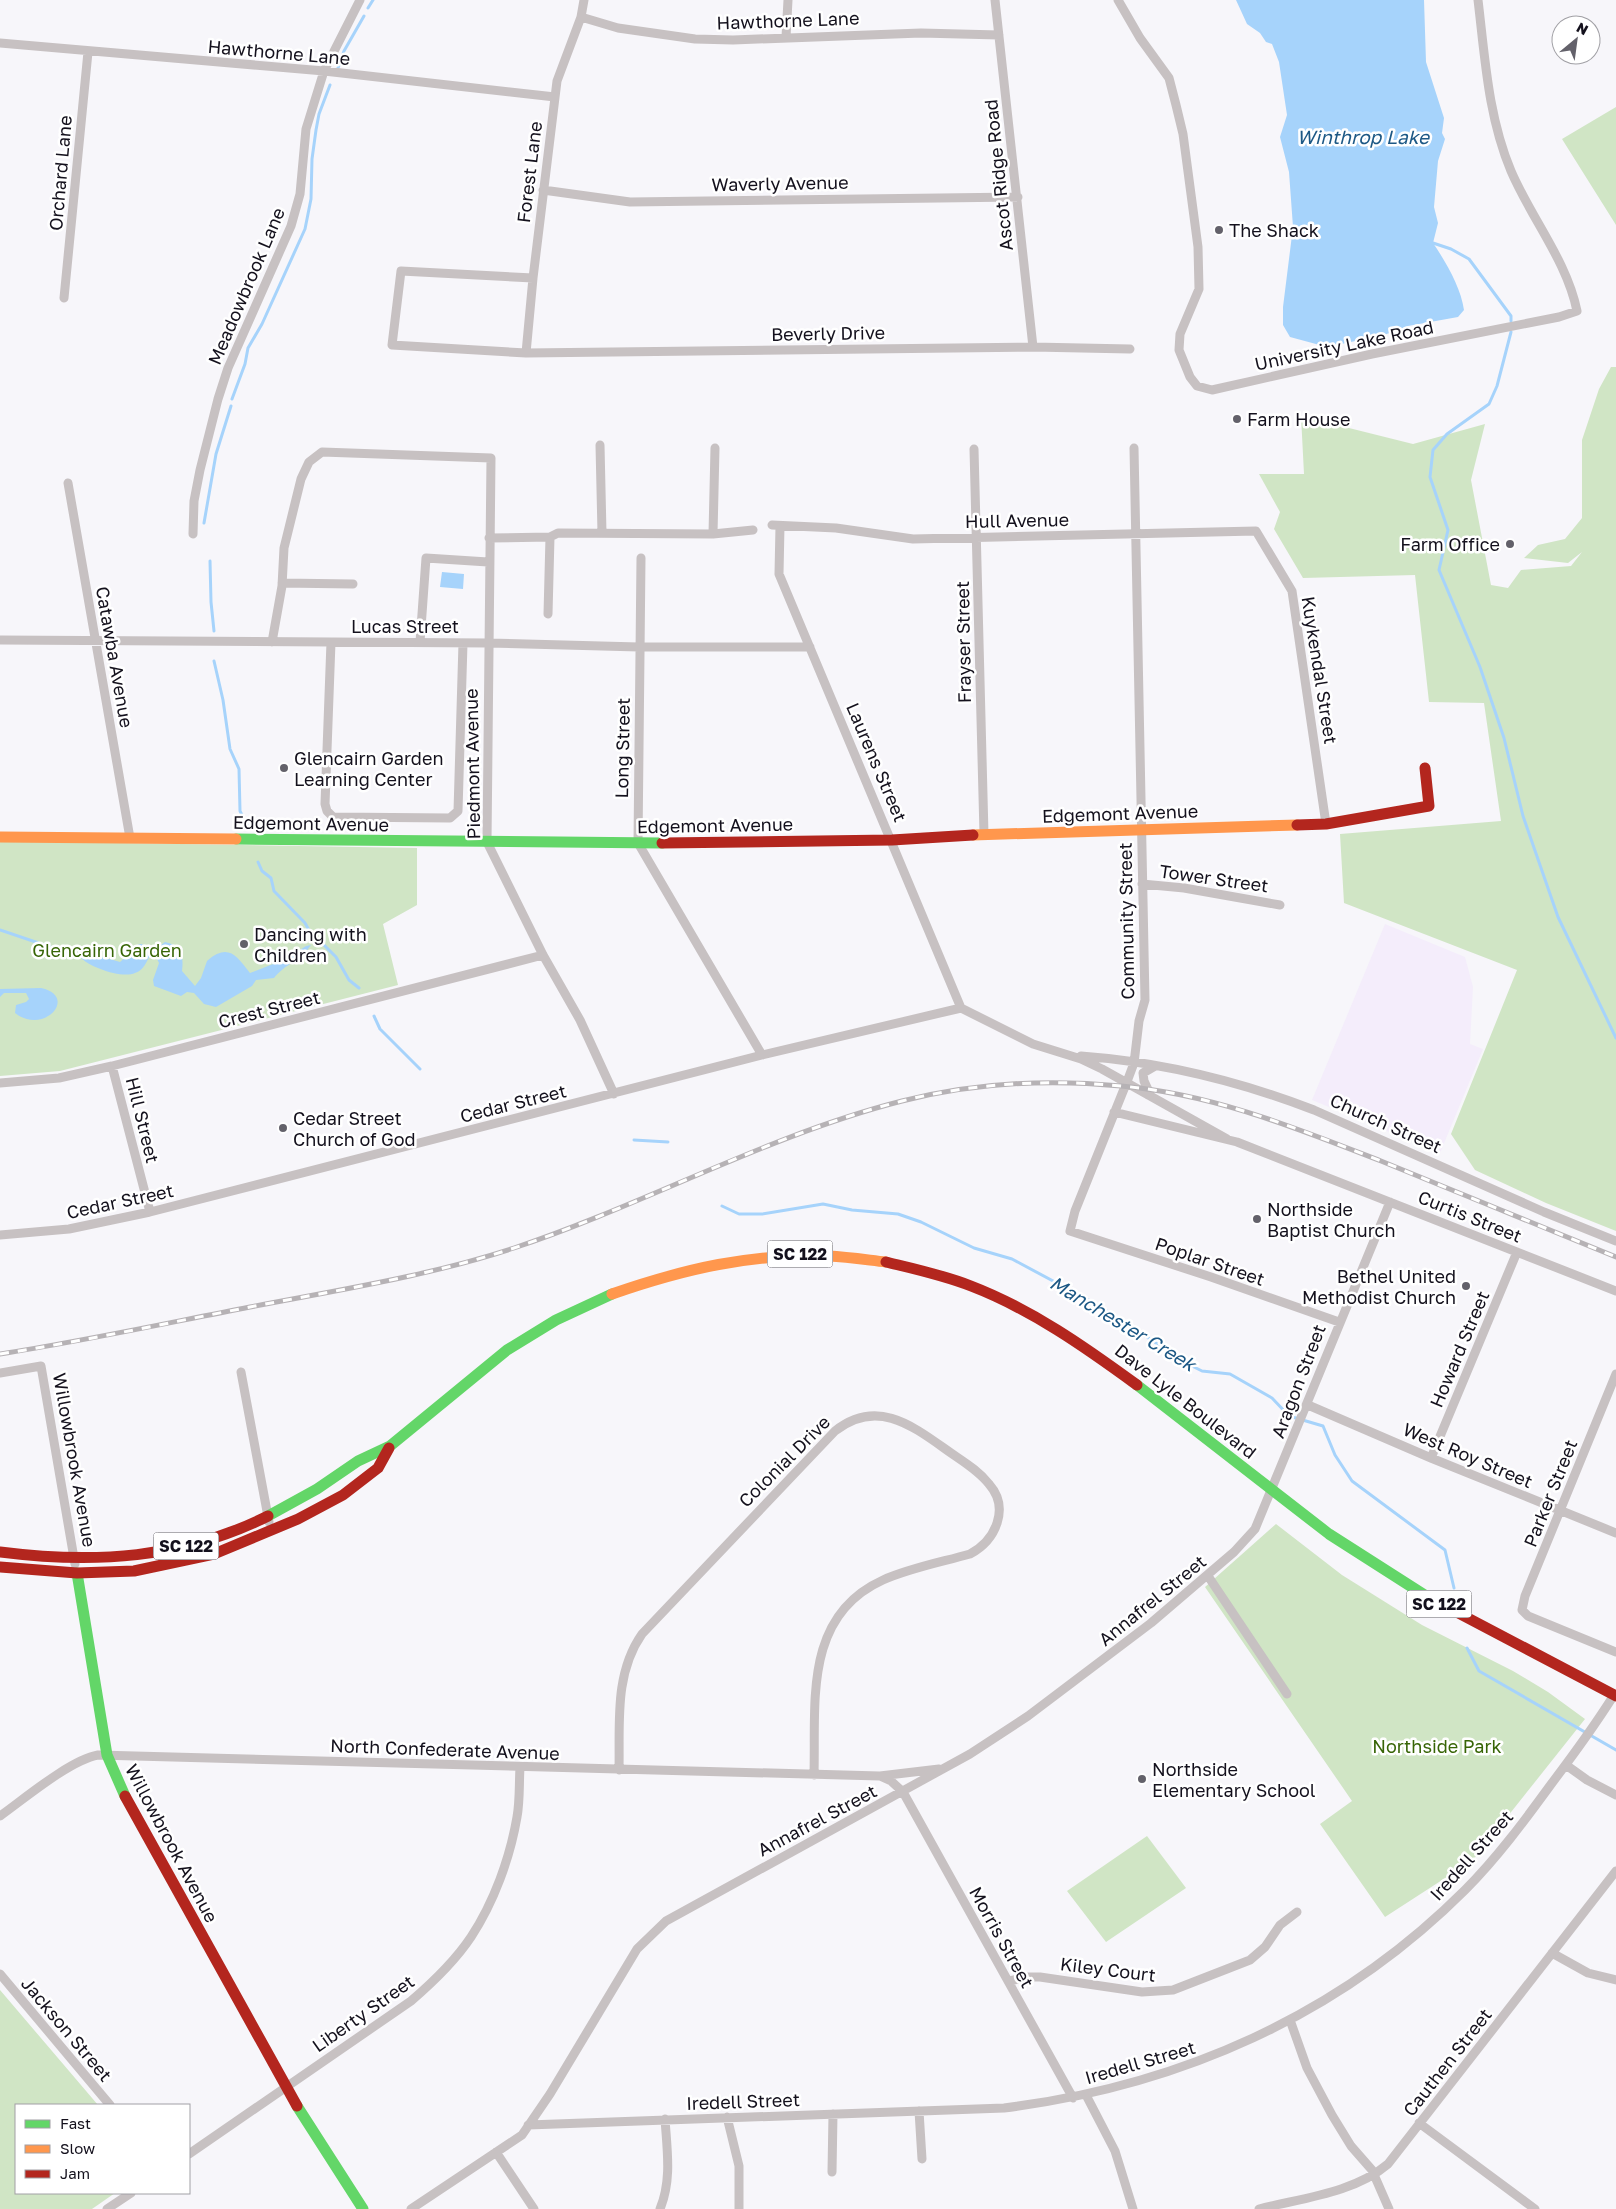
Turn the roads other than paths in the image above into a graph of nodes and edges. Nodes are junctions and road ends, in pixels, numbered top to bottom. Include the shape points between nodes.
1 (360, 0) edge
2 (584, 0) edge
3 (788, 0) edge
4 (995, 0) edge
5 (1118, 0) edge
6 (1478, 0) edge
7 (581, 17) junction
8 (999, 35) junction
9 (786, 37) junction
10 (0, 44) edge
11 (88, 52) junction
12 (324, 72) junction
13 (555, 97) junction
14 (544, 190) junction
15 (1018, 197) junction
16 (533, 278) junction
17 (64, 298) dead end
18 (1032, 347) junction
19 (1130, 348) dead end
20 (526, 353) junction
21 (600, 445) dead end
22 (715, 448) dead end
23 (1134, 448) dead end
24 (974, 449) dead end
25 (68, 483) dead end
26 (776, 526) joint
27 (753, 530) dead end
28 (1256, 531) joint
29 (602, 533) junction
30 (1136, 533) junction
31 (193, 534) dead end
32 (713, 534) junction
33 (977, 536) junction
34 (550, 537) junction
35 (489, 538) junction
36 (488, 558) junction
37 (641, 558) dead end
38 (282, 583) junction
39 (353, 584) dead end
40 (548, 614) dead end
41 (0, 640) edge
42 (96, 641) junction
43 (272, 642) junction
44 (331, 642) junction
45 (420, 642) junction
46 (463, 643) junction
47 (488, 643) junction
48 (639, 647) junction
49 (810, 647) junction
50 (1425, 768) dead end
51 (1326, 824) junction
52 (1141, 830) junction
53 (984, 834) junction
54 (0, 837) edge
55 (130, 838) junction
56 (892, 840) junction
57 (487, 842) junction
58 (638, 844) junction
59 (1142, 884) junction
60 (1280, 904) dead end
61 (543, 955) junction
62 (961, 1008) junction
63 (762, 1055) junction
64 (1068, 1055) junction
65 (1134, 1063) junction
66 (112, 1066) junction
67 (1155, 1066) junction
68 (1102, 1069) junction
69 (1127, 1082) junction
70 (0, 1083) edge
71 (614, 1094) junction
72 (1148, 1094) junction
73 (1114, 1112) junction
74 (1227, 1139) junction
75 (1390, 1202) junction
76 (150, 1212) junction
77 (1070, 1231) joint
78 (0, 1235) edge
79 (1616, 1241) edge
80 (1517, 1252) junction
81 (1616, 1291) edge
82 (1339, 1322) junction
83 (241, 1372) dead end
84 (0, 1374) edge
85 (1616, 1374) edge
86 (1308, 1405) junction
87 (389, 1448) junction
88 (1432, 1458) junction
89 (1272, 1490) junction
90 (1560, 1511) junction
91 (268, 1515) junction
92 (271, 1531) junction
93 (1616, 1533) edge
94 (0, 1552) edge
95 (75, 1560) junction
96 (0, 1567) edge
97 (77, 1574) junction
98 (1208, 1576) junction
99 (1616, 1652) edge
100 (1287, 1694) dead end
101 (1615, 1695) edge
102 (107, 1755) junction
103 (1566, 1765) junction
104 (520, 1767) junction
105 (944, 1769) junction
106 (620, 1770) junction
107 (814, 1775) junction
108 (880, 1776) junction
109 (903, 1792) junction
110 (1616, 1795) edge
111 (0, 1816) edge
112 (1616, 1871) edge
113 (1297, 1912) dead end
114 (1552, 1953) junction
115 (0, 1974) edge
116 (1616, 1980) edge
117 (1008, 1981) junction
118 (1290, 2020) junction
119 (285, 2087) junction
120 (1086, 2095) junction
121 (1073, 2098) junction
122 (109, 2104) edge
123 (919, 2111) junction
124 (833, 2114) junction
125 (727, 2118) junction
126 (665, 2119) junction
127 (1419, 2123) junction
128 (528, 2126) junction
129 (496, 2152) junction
130 (190, 2153) edge
131 (922, 2159) dead end
132 (832, 2172) dead end
133 (1374, 2176) junction
134 (130, 2194) edge
135 (107, 2209) edge
136 (363, 2209) edge
137 (411, 2209) edge
138 (534, 2209) edge
139 (660, 2209) edge
140 (739, 2209) edge
141 (1133, 2209) edge
142 (1259, 2209) edge
143 (1389, 2209) edge
144 (1535, 2209) edge

1 - 12 street, Meadowbrook Lane
2 - 7 street, Forest Lane
3 - 9 street
4 - 8 street, Ascot Ridge Road
5 - 6 street, University Lake Road via 1169,78 1183,134 1198,247 1199,289 1180,334 1179,350 1194,382 1212,390 1577,311 1572,289 1511,171 1494,122
7 - 9 street, Hawthorne Lane via 618,28 694,39
7 - 13 street, Forest Lane via 557,81
8 - 9 street, Hawthorne Lane
8 - 15 street, Ascot Ridge Road
10 - 11 street, Hawthorne Lane
11 - 12 street, Hawthorne Lane
11 - 17 street, Orchard Lane
12 - 13 street, Hawthorne Lane
12 - 31 street, Meadowbrook Lane via 306,129 300,194 291,226 228,368 218,399 198,478
13 - 14 street, Forest Lane
14 - 15 street, Waverly Avenue via 630,202
14 - 16 street, Forest Lane
15 - 18 street, Ascot Ridge Road
16 - 20 street, Forest Lane
16 - 20 street, Beverly Drive via 401,271 392,345
18 - 19 street, Beverly Drive
18 - 20 street, Beverly Drive
21 - 29 street
22 - 32 street
23 - 30 street, Community Street
24 - 33 street, Frayser Street
25 - 42 street, Catawba Avenue
26 - 33 street, Hull Avenue via 836,528 913,539
26 - 49 street, Laurens Street via 779,574
27 - 32 street
28 - 30 street, Hull Avenue
28 - 51 street, Kuykendal Street via 1292,591
29 - 32 street
29 - 34 street via 558,533
30 - 33 street, Hull Avenue
30 - 52 street, Community Street
33 - 53 street, Frayser Street
34 - 35 street
34 - 40 street
35 - 36 street, Piedmont Avenue
35 - 38 street, Piedmont Avenue via 491,458 322,452 309,462 301,479 284,548
36 - 45 street via 426,558
36 - 47 street, Piedmont Avenue
37 - 48 street, Long Street
38 - 39 street
38 - 43 street
41 - 42 street, Lucas Street
42 - 43 street, Lucas Street
42 - 55 street, Catawba Avenue
43 - 44 street, Lucas Street
44 - 45 street, Lucas Street
44 - 46 street via 325,804 333,818 450,818 458,811
45 - 46 street, Lucas Street
46 - 47 street, Lucas Street
47 - 48 street, Lucas Street
47 - 57 street, Piedmont Avenue
48 - 49 street, Lucas Street
48 - 58 street, Long Street
49 - 56 street, Laurens Street
50 - 51 main road, Edgemont Avenue via 1429,806
51 - 52 main road, Edgemont Avenue
52 - 53 main road, Edgemont Avenue
52 - 59 street, Community Street
53 - 56 main road, Edgemont Avenue
54 - 55 main road, Edgemont Avenue
55 - 57 main road, Edgemont Avenue
56 - 58 main road, Edgemont Avenue
56 - 62 street, Laurens Street
57 - 58 main road, Edgemont Avenue
57 - 61 street, Piedmont Avenue
58 - 63 street
59 - 60 street, Tower Street
59 - 65 street, Community Street via 1145,1000
61 - 66 street, Crest Street
61 - 71 street, Piedmont Avenue via 580,1020
62 - 63 street, Cedar Street
62 - 64 street, Curtis Street via 1026,1040
63 - 71 street, Cedar Street
64 - 65 street, Church Street
64 - 68 street, Curtis Street
65 - 67 street, Church Street
65 - 68 street via 1123,1071
65 - 69 street, Community Street
65 - 72 street via 1138,1081
66 - 70 street, Crest Street via 59,1078
66 - 76 street, Hill Street
67 - 72 street via 1143,1073
67 - 79 street, Church Street via 1238,1084 1314,1110
68 - 69 street, Curtis Street
69 - 72 street, Curtis Street
69 - 73 street, Community Street
71 - 76 street, Cedar Street
72 - 74 street, Curtis Street
73 - 74 street, Curtis Street
73 - 77 street, Community Street via 1075,1210
74 - 75 street, Curtis Street
75 - 80 street, Curtis Street
75 - 82 street, Aragon Street
76 - 78 street, Cedar Street via 70,1229
77 - 82 street, Poplar Street
80 - 81 street, Curtis Street
80 - 88 street, Howard Street
82 - 86 street, Aragon Street
83 - 91 street
84 - 95 street, Willowbrook Avenue via 41,1366
85 - 90 street, Parker Street
86 - 88 street, West Roy Street
86 - 89 street, Aragon Street
87 - 89 main road, Dave Lyle Boulevard / SC 122 via 507,1351 596,1301 670,1273 702,1265 766,1256 831,1255 863,1258 944,1276 1040,1318 1098,1356
87 - 91 main road, Dave Lyle Boulevard / SC 122 via 364,1457 333,1479
87 - 92 main road, Dave Lyle Boulevard / SC 122 via 378,1468 343,1495
88 - 90 street, West Roy Street
89 - 98 street, Annafrel Street via 1255,1528
89 - 101 main road, Dave Lyle Boulevard / SC 122 via 1332,1535 1422,1594
90 - 93 street, West Roy Street
90 - 99 street, Parker Street via 1522,1610 1528,1616
91 - 92 street
91 - 95 main road, Dave Lyle Boulevard / SC 122 via 209,1540 170,1550
92 - 97 main road, Dave Lyle Boulevard / SC 122 via 214,1554 172,1564 134,1571
94 - 95 main road, Dave Lyle Boulevard / SC 122
95 - 97 street, Willowbrook Avenue
96 - 97 main road, Dave Lyle Boulevard / SC 122
97 - 102 main road, Willowbrook Avenue
98 - 100 street
98 - 105 street, Annafrel Street via 1106,1659 1028,1716
101 - 103 street, Iredell Street
102 - 104 street, North Confederate Avenue
102 - 111 street, North Confederate Avenue via 91,1756 82,1761
102 - 119 main road, Willowbrook Avenue via 125,1797
103 - 110 street
103 - 118 street, Iredell Street via 1502,1849 1465,1890 1372,1968
104 - 106 street, North Confederate Avenue
104 - 119 street, Liberty Street via 518,1816 507,1856 487,1910 470,1939 411,2002
105 - 108 street, North Confederate Avenue
105 - 109 street, Annafrel Street
106 - 107 street, North Confederate Avenue
106 - 107 street, Colonial Drive via 622,1678 628,1658 642,1634 835,1431 863,1417 890,1417 909,1424 985,1478 998,1499 998,1524 979,1549 881,1581 841,1612 827,1634 818,1663
107 - 108 street, North Confederate Avenue
108 - 109 street
109 - 117 street, Morris Street
109 - 128 street, Annafrel Street via 666,1922 638,1949
112 - 114 street, Cauthen Street
113 - 117 street, Kiley Court via 1280,1925 1265,1947 1250,1960 1173,1990 1142,1992 1028,1977
114 - 116 street via 1588,1973
114 - 127 street, Cauthen Street
115 - 122 street, Jackson Street
117 - 121 street, Morris Street
118 - 120 street, Iredell Street via 1212,2057
118 - 133 street via 1307,2068 1332,2115
119 - 130 street, Liberty Street
119 - 136 main road, Willowbrook Avenue
120 - 121 street, Iredell Street
120 - 141 street via 1115,2150
121 - 123 street, Iredell Street via 1004,2108
123 - 124 street, Iredell Street
123 - 131 street
124 - 125 street, Iredell Street
124 - 132 street
125 - 126 street, Iredell Street
125 - 140 street via 739,2166
126 - 128 street, Iredell Street
126 - 139 street via 668,2172
127 - 133 street, Cauthen Street via 1388,2164
127 - 144 street
128 - 129 street, Annafrel Street
129 - 137 street, Annafrel Street
129 - 138 street
133 - 142 street, Cauthen Street via 1343,2188
133 - 143 street
134 - 135 street

